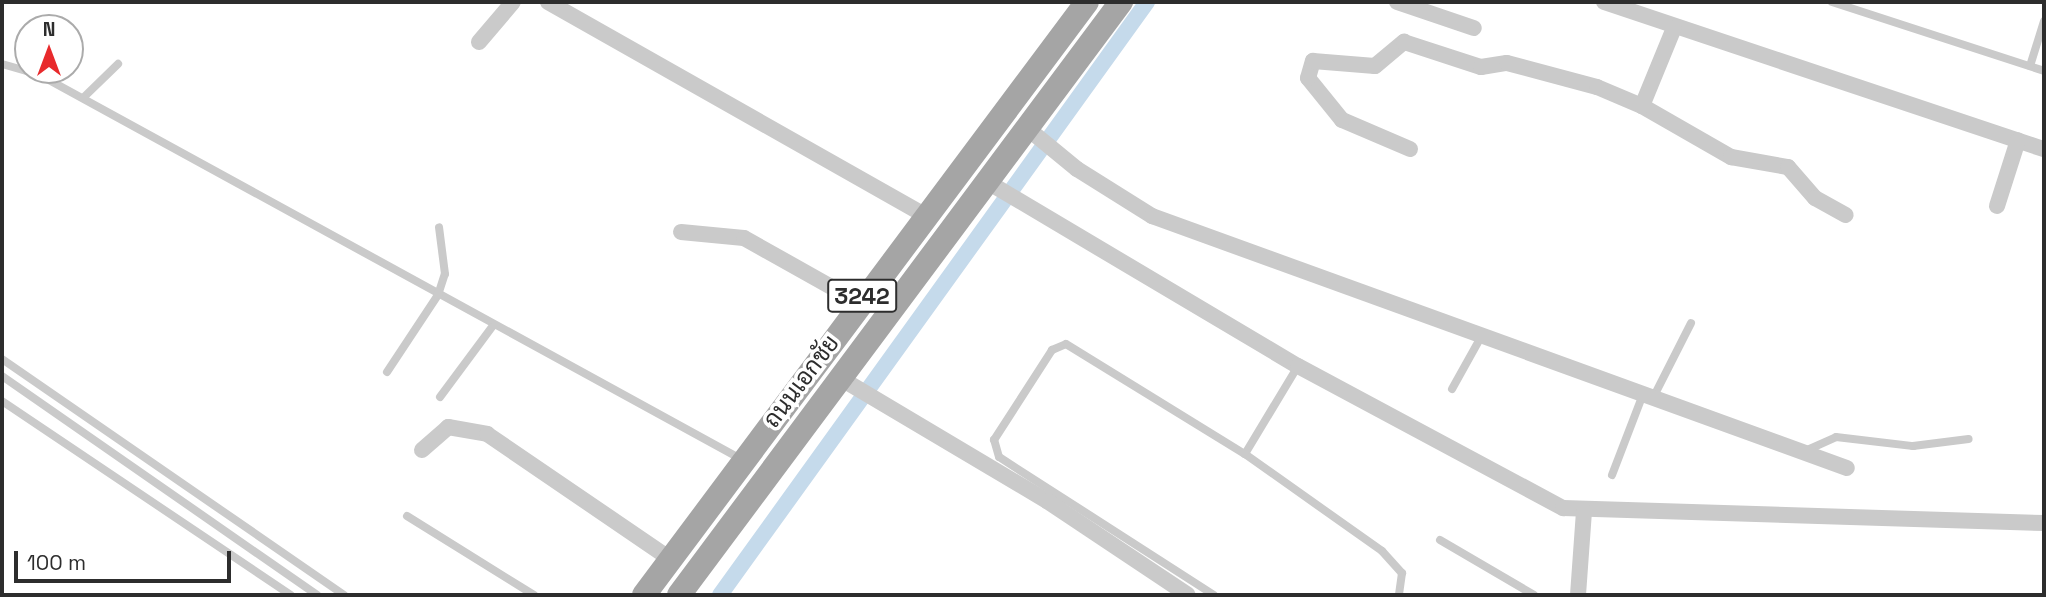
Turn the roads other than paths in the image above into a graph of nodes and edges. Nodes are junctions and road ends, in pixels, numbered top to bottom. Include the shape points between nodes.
1 (513, 2) edge
2 (548, 2) edge
3 (1087, 2) edge
4 (1121, 2) edge
5 (1397, 2) edge
6 (1604, 2) edge
7 (1832, 2) edge
8 (2044, 21) edge
9 (1674, 27) junction
10 (1474, 28) dead end
11 (479, 42) dead end
12 (2, 64) edge
13 (118, 64) dead end
14 (2030, 66) junction
15 (2044, 71) edge
16 (83, 98) junction
17 (1642, 106) junction
18 (2018, 140) junction
19 (1043, 141) junction
20 (1410, 149) dead end
21 (2044, 149) edge
22 (994, 186) junction
23 (1997, 206) dead end
24 (1846, 215) dead end
25 (926, 216) junction
26 (439, 227) dead end
27 (681, 232) dead end
28 (438, 295) junction
29 (858, 302) junction
30 (1691, 323) dead end
31 (492, 327) junction
32 (1481, 337) junction
33 (2, 359) edge
34 (1298, 366) junction
35 (387, 372) dead end
36 (2, 376) edge
37 (846, 383) junction
38 (1452, 389) dead end
39 (440, 397) dead end
40 (1647, 399) junction
41 (2, 401) edge
42 (1969, 439) dead end
43 (422, 450) dead end
44 (1805, 451) junction
45 (1245, 454) junction
46 (742, 459) junction
47 (1847, 468) dead end
48 (1612, 475) dead end
49 (1584, 511) junction
50 (407, 516) dead end
51 (2044, 523) edge
52 (1440, 540) dead end
53 (670, 559) junction
54 (291, 595) edge
55 (317, 595) edge
56 (344, 595) edge
57 (534, 595) edge
58 (644, 595) edge
59 (679, 595) edge
60 (1188, 595) edge
61 (1213, 595) edge
62 (1399, 595) edge
63 (1534, 595) edge
64 (1578, 595) edge

1 - 11 street
2 - 25 street
3 - 25 main road, ถนนเอกชัย / 3242
4 - 19 main road, ถนนเอกชัย / 3242
5 - 10 street
6 - 9 street
7 - 14 lane
8 - 14 lane
9 - 17 street
9 - 18 street
12 - 16 lane via 38,74
13 - 16 lane
14 - 15 lane
16 - 28 lane
17 - 20 street via 1597,87 1507,63 1481,67 1404,42 1374,66 1313,61 1308,78 1342,120
17 - 24 street via 1731,158 1788,167 1815,198
18 - 21 street
18 - 23 street
19 - 22 main road, ถนนเอกชัย / 3242
19 - 32 street via 1152,216
22 - 34 street
22 - 37 main road, ถนนเอกชัย / 3242
25 - 29 main road, ถนนเอกชัย / 3242
26 - 28 lane via 445,274
27 - 29 street via 744,238
28 - 31 lane
28 - 35 lane
29 - 46 main road, ถนนเอกชัย / 3242
30 - 40 lane
31 - 39 lane
31 - 46 lane
32 - 38 lane
32 - 40 street
33 - 56 lane
34 - 45 lane
34 - 49 street via 1549,502
36 - 55 lane
37 - 59 main road, ถนนเอกชัย / 3242
37 - 60 street via 1047,501
40 - 44 street
40 - 48 lane
41 - 54 lane
42 - 44 lane via 1913,446 1836,437
43 - 53 street via 448,427 487,434
44 - 47 street
45 - 61 lane via 1066,344 1052,350 994,440 999,457
45 - 62 lane via 1382,551 1402,573
46 - 53 main road, ถนนเอกชัย / 3242
49 - 51 street
49 - 64 street
50 - 57 lane
52 - 63 lane
53 - 58 main road, ถนนเอกชัย / 3242

